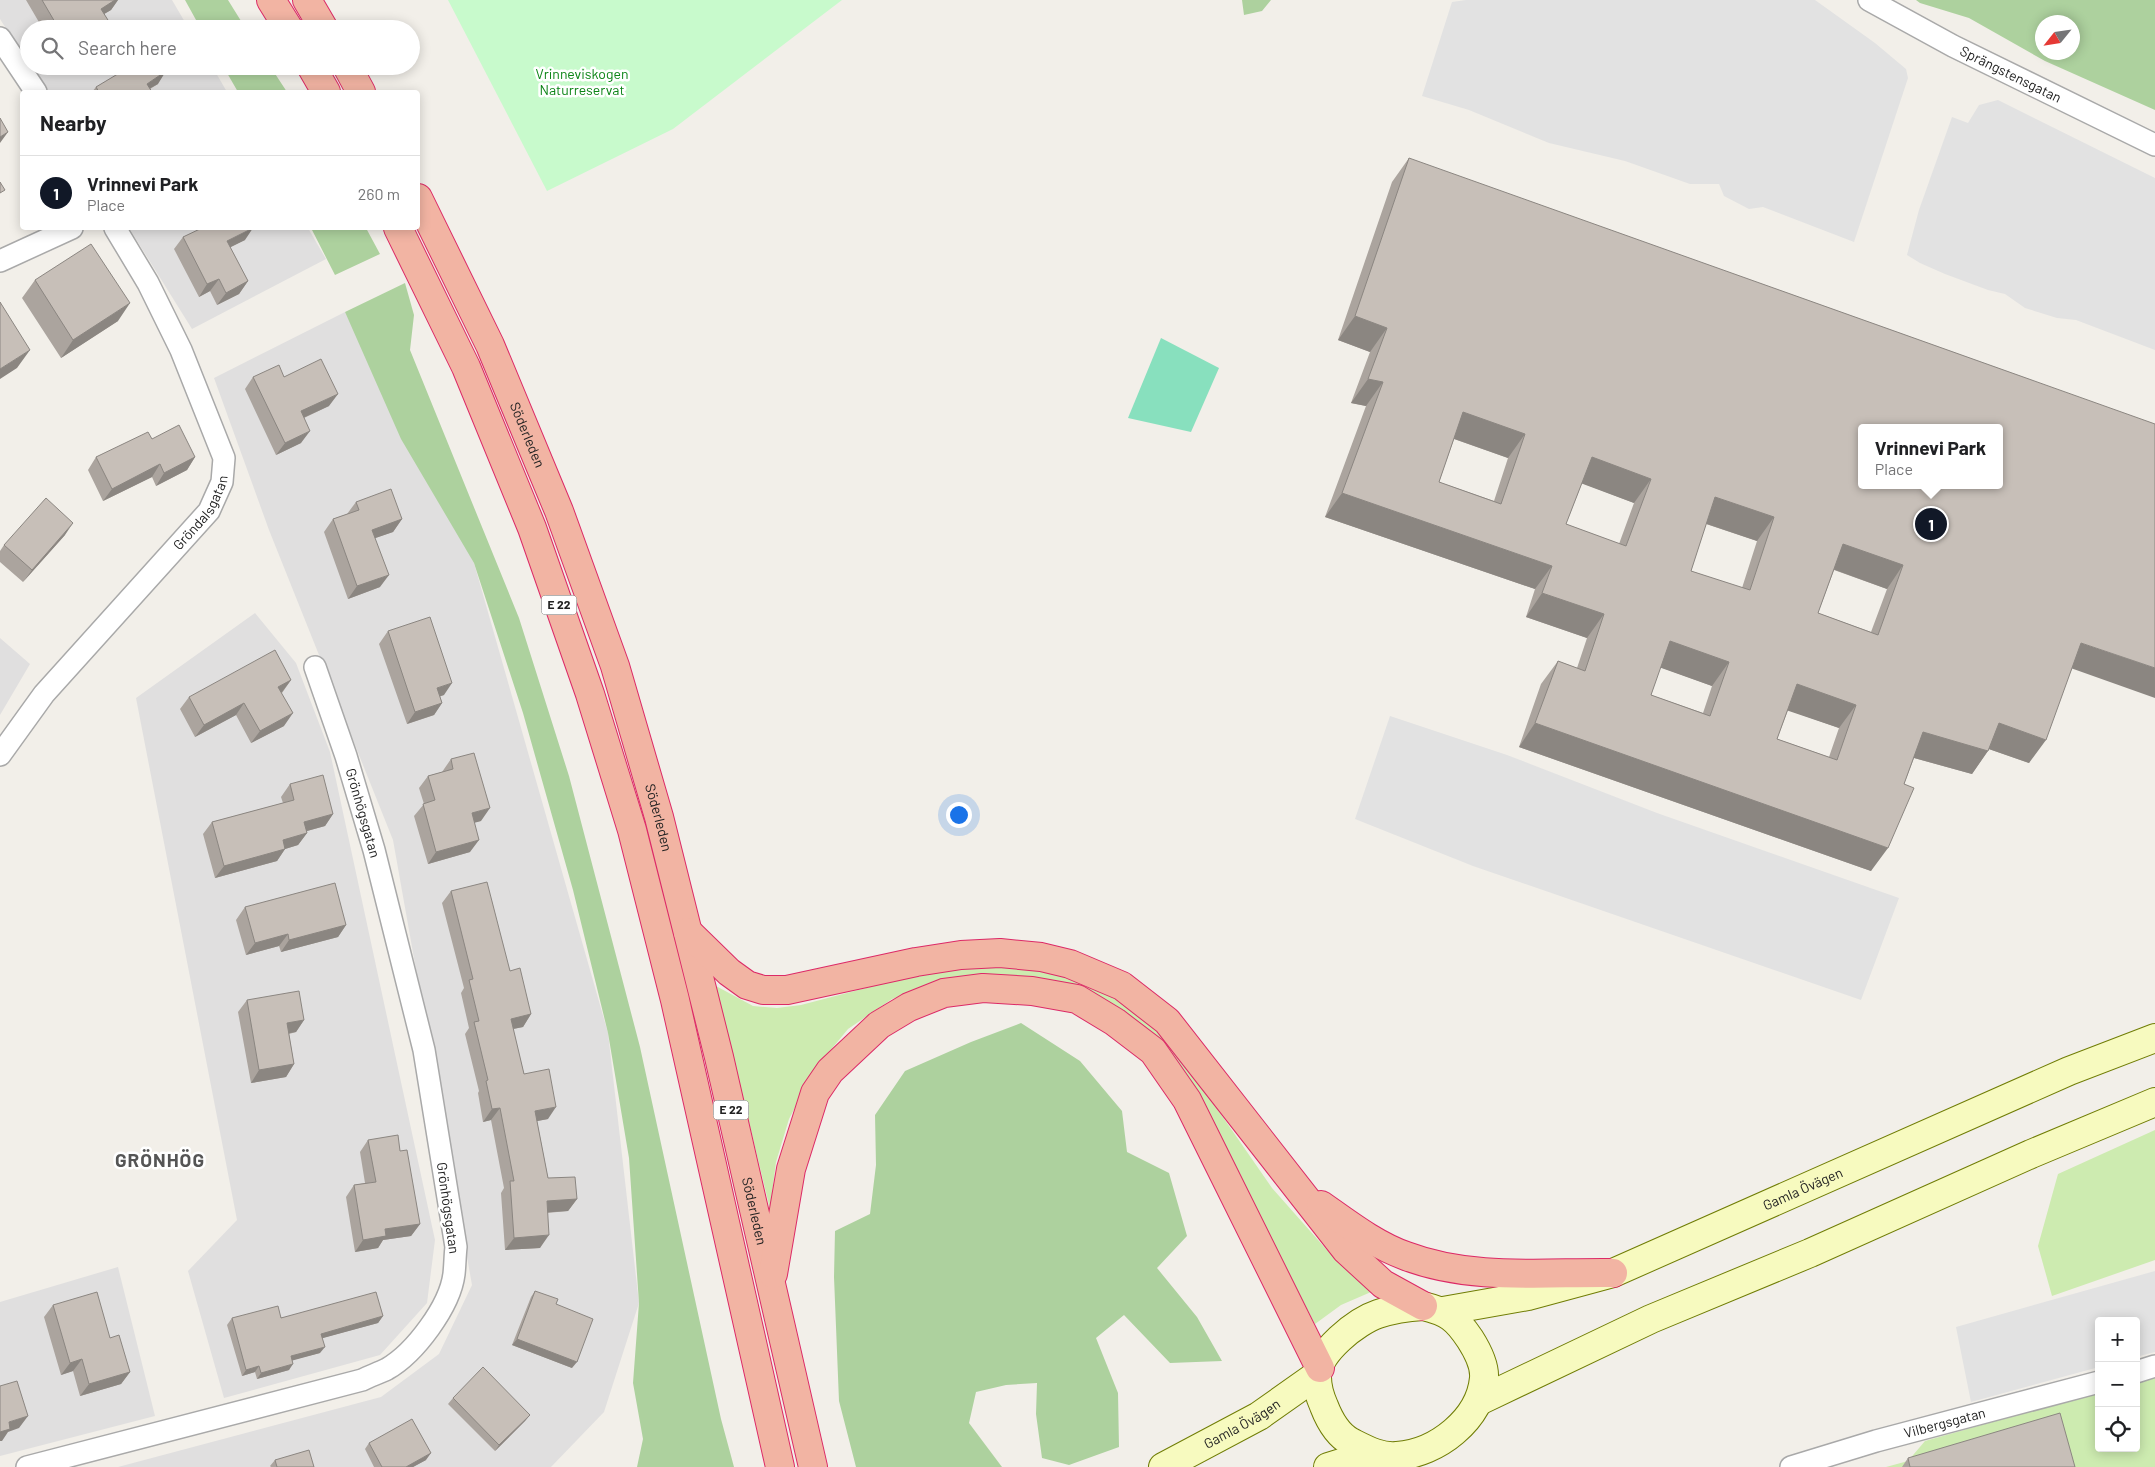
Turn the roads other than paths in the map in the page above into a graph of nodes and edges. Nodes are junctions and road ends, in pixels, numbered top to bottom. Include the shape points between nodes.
1 (271, 0) edge
2 (307, 0) edge
3 (1869, 0) edge
4 (283, 20) edge
5 (319, 20) edge
6 (0, 38) edge
7 (20, 68) edge
8 (25, 75) edge
9 (316, 75) edge
10 (352, 75) edge
11 (35, 90) edge
12 (325, 90) edge
13 (360, 90) edge
14 (2155, 145) edge
15 (420, 202) edge
16 (68, 230) edge
17 (116, 230) edge
18 (399, 230) edge
19 (0, 261) edge
20 (315, 667) dead end
21 (0, 755) edge
22 (688, 932) junction
23 (2155, 1038) edge
24 (2155, 1102) edge
25 (1298, 1189) junction
26 (1613, 1273) junction
27 (771, 1288) junction
28 (1433, 1308) junction
29 (2155, 1366) edge
30 (1318, 1371) junction
31 (2140, 1371) edge
32 (2095, 1383) edge
33 (1479, 1401) junction
34 (1373, 1453) junction
35 (27, 1467) edge
36 (780, 1467) edge
37 (813, 1467) edge
38 (1163, 1467) edge
39 (1328, 1467) edge
40 (1791, 1467) edge

1 - 4 highway
2 - 5 highway
3 - 14 street, Sprängstensgatan via 1953,46
6 - 7 street
8 - 11 street
9 - 12 highway
10 - 13 highway
15 - 22 highway, Söderleden / E 22 via 490,345 559,510 615,666
16 - 19 street
17 - 21 street, Gröndalsgatan via 148,283 187,364 224,458 222,482 209,510 44,694
18 - 36 highway, E 22 via 466,368 532,528 590,694 632,830 675,1000
20 - 35 street, Grönhögsgatan via 374,850 424,1050 456,1247 454,1275 446,1298 412,1348 388,1368 362,1380
22 - 25 highway via 729,972 747,985 763,990 787,990 961,955 1000,953 1070,964 1122,986 1167,1021
22 - 27 highway, Söderleden / E 22
23 - 26 main road, Gamla Övägen via 2069,1071
24 - 33 main road via 1652,1320
25 - 26 highway via 1366,1236 1406,1256 1462,1270 1504,1274
25 - 28 highway via 1346,1250 1383,1284
26 - 28 main road, Gamla Övägen via 1528,1296
27 - 30 highway via 791,1169 814,1093 830,1070 879,1025 935,996 983,988 1032,991 1077,999 1153,1051 1187,1100
27 - 37 highway, Söderleden / E 22
28 - 30 main road via 1400,1308 1376,1314 1346,1332 1327,1353
28 - 33 main road via 1462,1326 1478,1352 1484,1377
29 - 31 street
30 - 34 main road via 1320,1396 1330,1419 1346,1440
30 - 38 main road, Gamla Övägen via 1259,1416
32 - 40 street, Vilbergsgatan
33 - 34 main road via 1462,1424 1441,1442 1397,1456
34 - 39 main road

